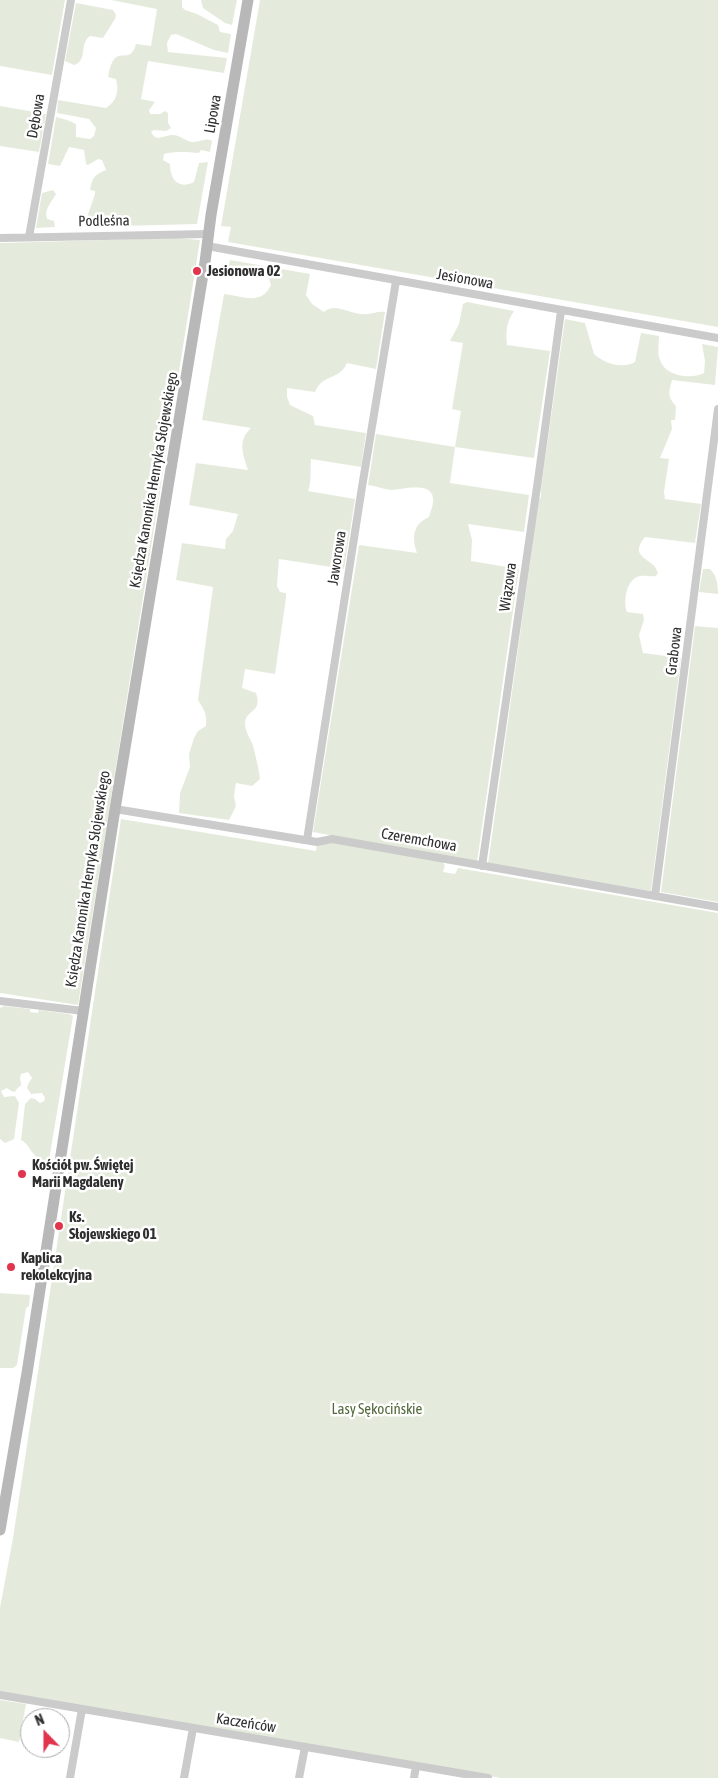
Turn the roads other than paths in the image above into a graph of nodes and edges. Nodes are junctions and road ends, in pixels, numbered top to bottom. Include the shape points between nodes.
1 (71, 0) edge
2 (248, 0) edge
3 (208, 234) junction
4 (29, 237) junction
5 (0, 238) edge
6 (207, 246) junction
7 (396, 281) junction
8 (561, 311) junction
9 (718, 338) edge
10 (718, 409) edge
11 (115, 809) junction
12 (307, 840) junction
13 (482, 866) junction
14 (655, 896) junction
15 (718, 907) edge
16 (0, 1001) edge
17 (83, 1011) junction
18 (0, 1530) edge
19 (0, 1695) edge
20 (82, 1709) junction
21 (193, 1728) junction
22 (305, 1746) junction
23 (416, 1766) junction
24 (70, 1778) edge
25 (184, 1778) edge
26 (299, 1778) edge
27 (414, 1778) edge
28 (488, 1778) edge

1 - 4 street, Dębowa
2 - 3 street, Lipowa
3 - 4 street, Podleśna
3 - 6 street, Księdza Kanonika Henryka Słojewskiego
4 - 5 street, Podleśna
6 - 7 street, Jesionowa
6 - 11 street, Księdza Kanonika Henryka Słojewskiego
7 - 8 street, Jesionowa
7 - 12 street, Jaworowa
8 - 9 street, Jesionowa
8 - 13 street, Wiązowa
10 - 14 street, Grabowa
11 - 12 street, Czeremchowa
11 - 17 street, Księdza Kanonika Henryka Słojewskiego
12 - 13 street, Czeremchowa via 332,839
13 - 14 street, Czeremchowa
14 - 15 street, Czeremchowa
16 - 17 street
17 - 18 street, Księdza Kanonika Henryka Słojewskiego
19 - 20 street, Kaczeńców
20 - 21 street, Kaczeńców
20 - 24 street
21 - 22 street, Kaczeńców
21 - 25 street
22 - 23 street, Kaczeńców
22 - 26 street
23 - 27 street
23 - 28 street, Kaczeńców

